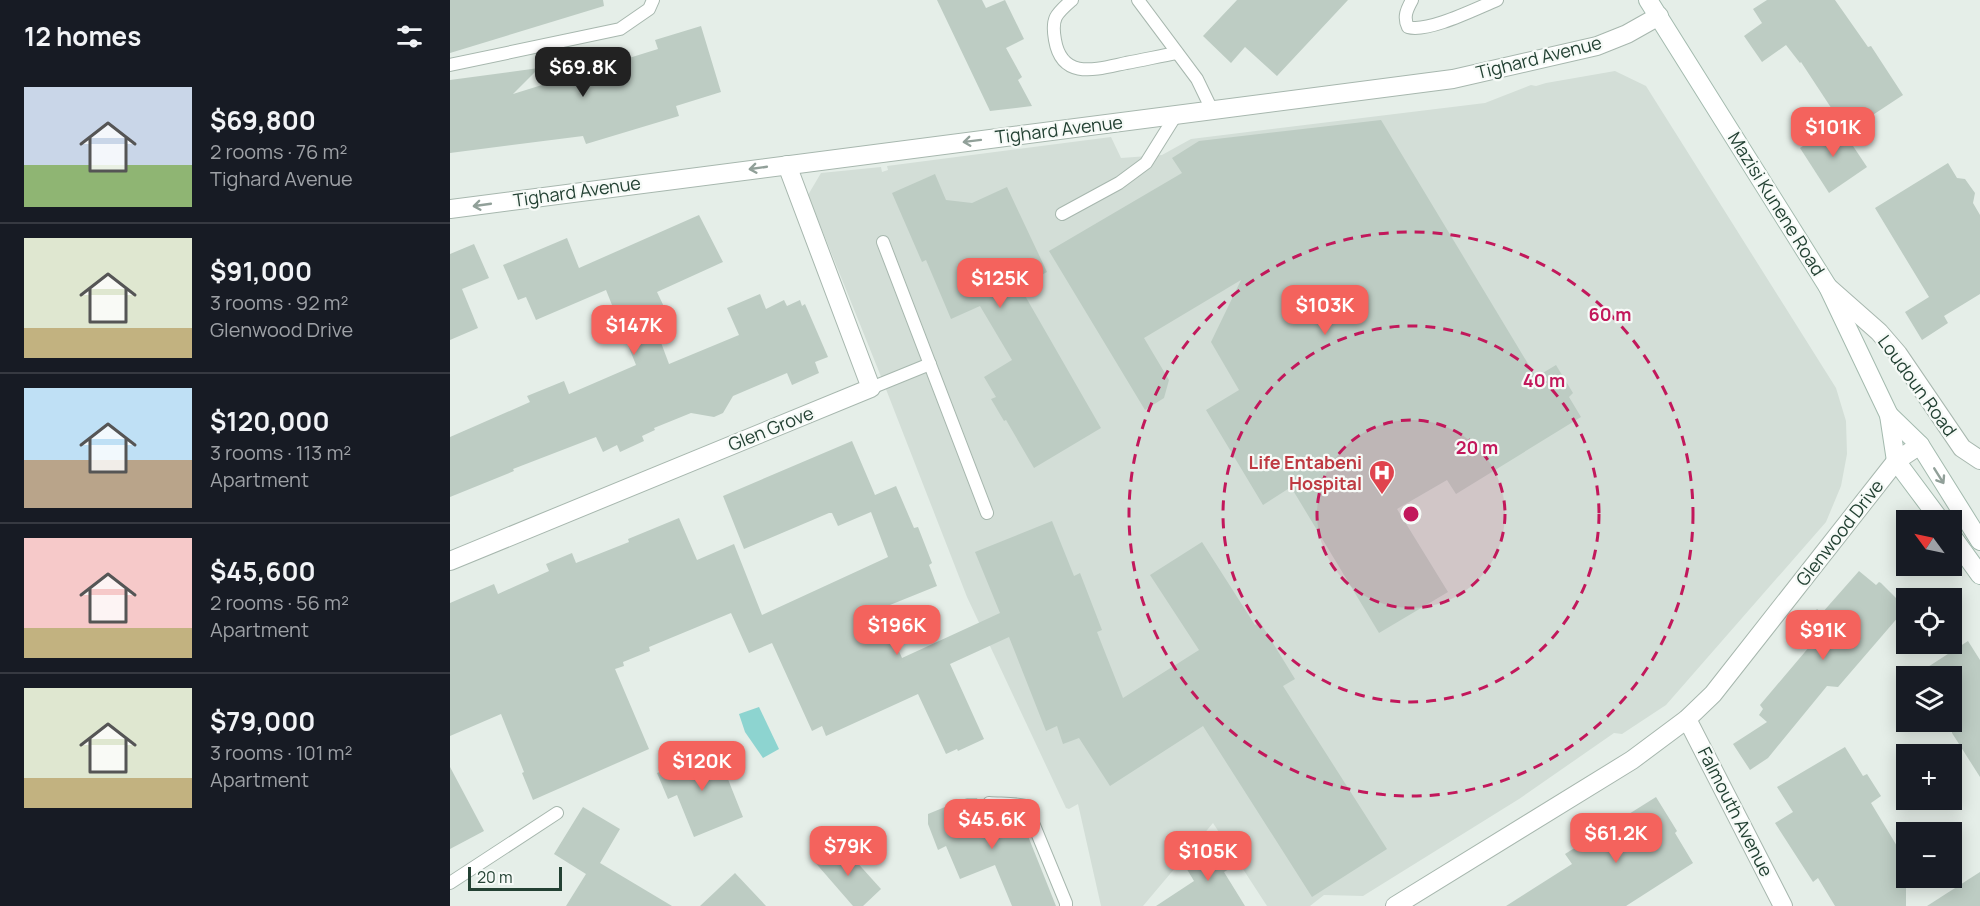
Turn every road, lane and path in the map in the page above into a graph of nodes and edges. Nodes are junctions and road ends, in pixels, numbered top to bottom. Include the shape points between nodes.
1 (653, 0) edge
2 (1072, 0) edge
3 (1138, 0) edge
4 (1412, 0) edge
5 (1497, 0) edge
6 (1648, 0) edge
7 (1659, 16) junction
8 (1177, 53) junction
9 (450, 65) edge
10 (1212, 110) junction
11 (1176, 114) junction
12 (786, 165) junction
13 (450, 209) edge
14 (1062, 214) dead end
15 (883, 242) dead end
16 (1828, 286) junction
17 (930, 364) junction
18 (871, 388) junction
19 (1889, 415) junction
20 (1920, 445) junction
21 (1980, 460) edge
22 (1896, 461) junction
23 (1933, 510) edge
24 (987, 513) dead end
25 (1980, 541) edge
26 (1962, 550) edge
27 (450, 561) edge
28 (1980, 574) edge
29 (1687, 719) junction
30 (989, 803) dead end
31 (557, 813) dead end
32 (450, 883) edge
33 (1066, 906) edge
34 (1395, 906) edge
35 (1784, 906) edge

1 - 9 lane via 649,9 620,29
2 - 8 lane via 1053,21 1057,52 1071,66 1088,71
3 - 8 lane
4 - 5 lane via 1405,21 1408,27 1416,29
6 - 7 street, Mazisi Kunene Road
7 - 10 street, Tighard Avenue via 1597,46 1453,79
7 - 16 street, Mazisi Kunene Road
8 - 10 lane via 1197,79
10 - 11 street, Tighard Avenue
11 -> 12 street, Tighard Avenue
11 - 14 lane via 1146,163 1119,183
12 -> 13 street, Tighard Avenue
12 - 18 street
15 - 17 lane
16 - 19 street, Mazisi Kunene Road
16 - 21 street, Loudoun Road via 1879,332 1962,448
17 - 18 lane
17 - 24 lane
18 - 27 street, Glen Grove
19 - 20 street, Mazisi Kunene Road
19 - 22 street, Mazisi Kunene Road
20 - 22 street, Glenwood Drive
20 -> 25 street, Mazisi Kunene Road
22 - 23 street, Mazisi Kunene Road
22 - 29 street, Glenwood Drive via 1713,694
26 - 28 street
29 - 34 street, Glenwood Drive via 1632,760
29 - 35 street, Falmouth Avenue
30 - 33 lane via 1026,806
31 - 32 lane

